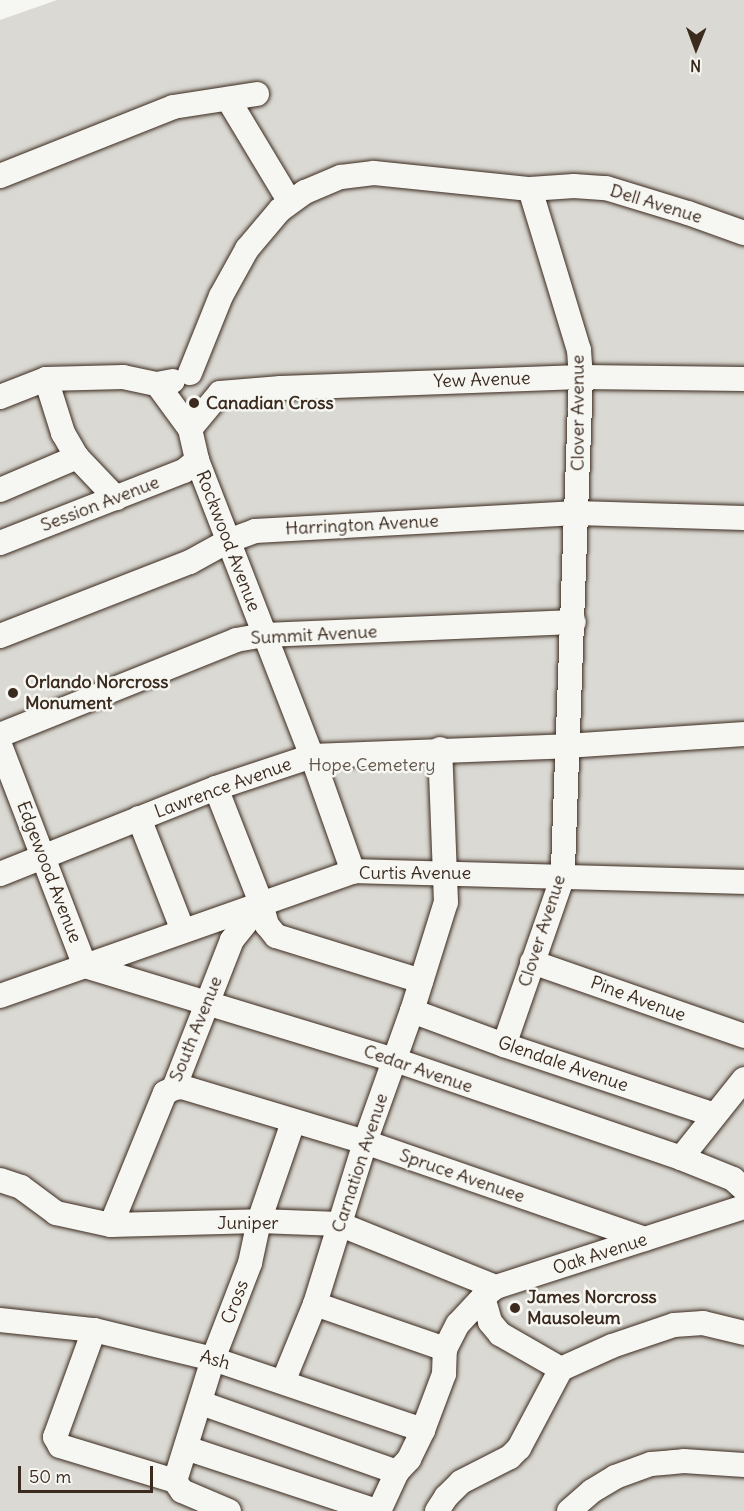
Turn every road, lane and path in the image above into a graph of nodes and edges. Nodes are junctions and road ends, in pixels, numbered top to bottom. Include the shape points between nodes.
1 (257, 94) dead end
2 (228, 99) junction
3 (0, 176) edge
4 (530, 189) junction
5 (291, 202) junction
6 (744, 233) edge
7 (190, 373) junction
8 (581, 377) junction
9 (46, 379) junction
10 (744, 379) edge
11 (157, 384) junction
12 (220, 393) junction
13 (0, 397) edge
14 (190, 429) junction
15 (77, 457) junction
16 (197, 460) junction
17 (0, 490) edge
18 (116, 498) junction
19 (576, 513) junction
20 (744, 518) edge
21 (228, 541) junction
22 (0, 543) edge
23 (574, 622) junction
24 (265, 635) junction
25 (0, 636) edge
26 (744, 734) edge
27 (1, 746) edge
28 (567, 746) junction
29 (440, 749) junction
30 (312, 756) junction
31 (216, 788) junction
32 (139, 818) junction
33 (43, 856) junction
34 (353, 872) junction
35 (446, 872) junction
36 (0, 874) edge
37 (563, 876) junction
38 (744, 882) edge
39 (261, 903) junction
40 (183, 931) junction
41 (532, 962) junction
42 (85, 966) junction
43 (421, 981) junction
44 (0, 996) edge
45 (207, 1001) junction
46 (412, 1011) junction
47 (744, 1036) edge
48 (504, 1045) junction
49 (395, 1060) junction
50 (744, 1079) edge
51 (174, 1088) junction
52 (714, 1115) junction
53 (294, 1122) junction
54 (365, 1142) junction
55 (681, 1158) junction
56 (740, 1177) edge
57 (0, 1180) edge
58 (744, 1208) edge
59 (259, 1221) junction
60 (339, 1224) junction
61 (111, 1226) junction
62 (645, 1239) junction
63 (489, 1292) junction
64 (315, 1304) junction
65 (0, 1320) edge
66 (94, 1330) junction
67 (744, 1332) edge
68 (445, 1349) junction
69 (213, 1359) junction
70 (561, 1369) junction
71 (283, 1382) junction
72 (201, 1403) junction
73 (423, 1430) junction
74 (186, 1448) junction
75 (744, 1465) edge
76 (397, 1472) junction
77 (175, 1481) junction
78 (229, 1511) edge
79 (378, 1511) edge
80 (437, 1511) edge
81 (569, 1511) edge

1 - 2 lane
2 - 3 lane via 172,107
2 - 5 lane
4 - 5 lane via 374,173 341,177
4 - 6 lane, Dell Avenue via 606,188
4 - 8 lane, Clover Avenue via 579,350
5 - 7 lane via 247,249 220,296
7 - 11 lane
7 - 12 lane
8 - 10 lane, Yew Avenue
8 - 12 lane, Yew Avenue
8 - 19 lane, Clover Avenue
9 - 11 lane via 123,377
9 - 13 lane
9 - 15 lane via 63,433
11 - 14 lane, Rockwood Avenue
12 - 14 lane
14 - 16 lane, Rockwood Avenue
15 - 17 lane
15 - 18 lane
16 - 18 lane, Session Avenue via 184,471
16 - 21 lane, Rockwood Avenue
18 - 22 lane, Session Avenue
19 - 20 lane, Harrington Avenue
19 - 21 lane, Harrington Avenue via 255,531
19 - 23 lane, Clover Avenue
21 - 24 lane, Rockwood Avenue
21 - 25 lane, Harrington Avenue via 190,562
23 - 24 lane, Summit Avenue
23 - 28 lane, Clover Avenue
24 - 27 lane, Summit Avenue via 236,640
24 - 30 lane, Rockwood Avenue
26 - 28 lane, Lawrence Avenue
27 - 33 lane, Edgewood Avenue
28 - 29 lane, Lawrence Avenue
28 - 37 lane, Clover Avenue
29 - 30 lane, Lawrence Avenue
29 - 35 lane, Carnation Avenue
30 - 31 lane, Lawrence Avenue
30 - 34 lane, Rockwood Avenue
31 - 32 lane, Lawrence Avenue
31 - 39 lane
32 - 33 lane, Lawrence Avenue
32 - 40 lane
33 - 36 lane, Lawrence Avenue
33 - 42 lane, Edgewood Avenue
34 - 35 lane, Curtis Avenue
34 - 39 lane, Curtis Avenue
35 - 37 lane, Curtis Avenue
35 - 43 lane, Carnation Avenue via 446,902
37 - 38 lane, Curtis Avenue
37 - 41 lane, Clover Avenue
39 - 40 lane, Curtis Avenue
39 - 43 lane via 267,925 276,936
39 - 45 lane, South Avenue via 232,940
40 - 42 lane, Curtis Avenue
41 - 47 lane, Pine Avenue
41 - 48 lane, Clover Avenue
42 - 44 lane, Curtis Avenue
42 - 45 lane, Cedar Avenue
43 - 46 lane, Carnation Avenue
45 - 49 lane, Cedar Avenue
45 - 51 lane, South Avenue
46 - 48 lane, Glendale Avenue
46 - 49 lane, Carnation Avenue
48 - 52 lane, Glendale Avenue
49 - 54 lane, Carnation Avenue
49 - 55 lane, Cedar Avenue
50 - 52 lane
51 - 53 lane, Spruce Avenuee via 182,1087
51 - 61 lane, South Avenue via 165,1093
52 - 55 lane
53 - 54 lane, Spruce Avenuee
53 - 59 lane, Cross
54 - 60 lane, Carnation Avenue
54 - 62 lane, Spruce Avenuee
55 - 56 lane, Cedar Avenue
57 - 61 lane, Juniper via 21,1187 56,1213
58 - 62 lane, Oak Avenue
59 - 60 lane, Juniper
59 - 61 lane, Juniper
59 - 69 lane, Cross via 250,1263
60 - 63 lane, Juniper
60 - 64 lane, Carnation Avenue
62 - 63 lane, Oak Avenue
63 - 68 lane, Oak Avenue via 458,1324
63 - 70 lane via 490,1322 500,1334
64 - 68 lane
64 - 71 lane, Carnation Avenue
65 - 66 lane, Ash
66 - 69 lane, Ash
66 - 77 lane via 55,1437 60,1446
67 - 70 lane via 702,1323 674,1325
68 - 73 lane, Oak Avenue via 444,1374
69 - 71 lane, Ash
69 - 72 lane, Cross
70 - 80 lane via 519,1448 510,1457 461,1482
71 - 73 lane, Ash
72 - 74 lane, Cross
72 - 76 lane
73 - 76 lane, Oak Avenue via 409,1459
74 - 77 lane, Cross
74 - 79 lane
75 - 81 lane via 684,1461 651,1464 615,1477
76 - 79 lane, Oak Avenue
77 - 78 lane via 182,1491

